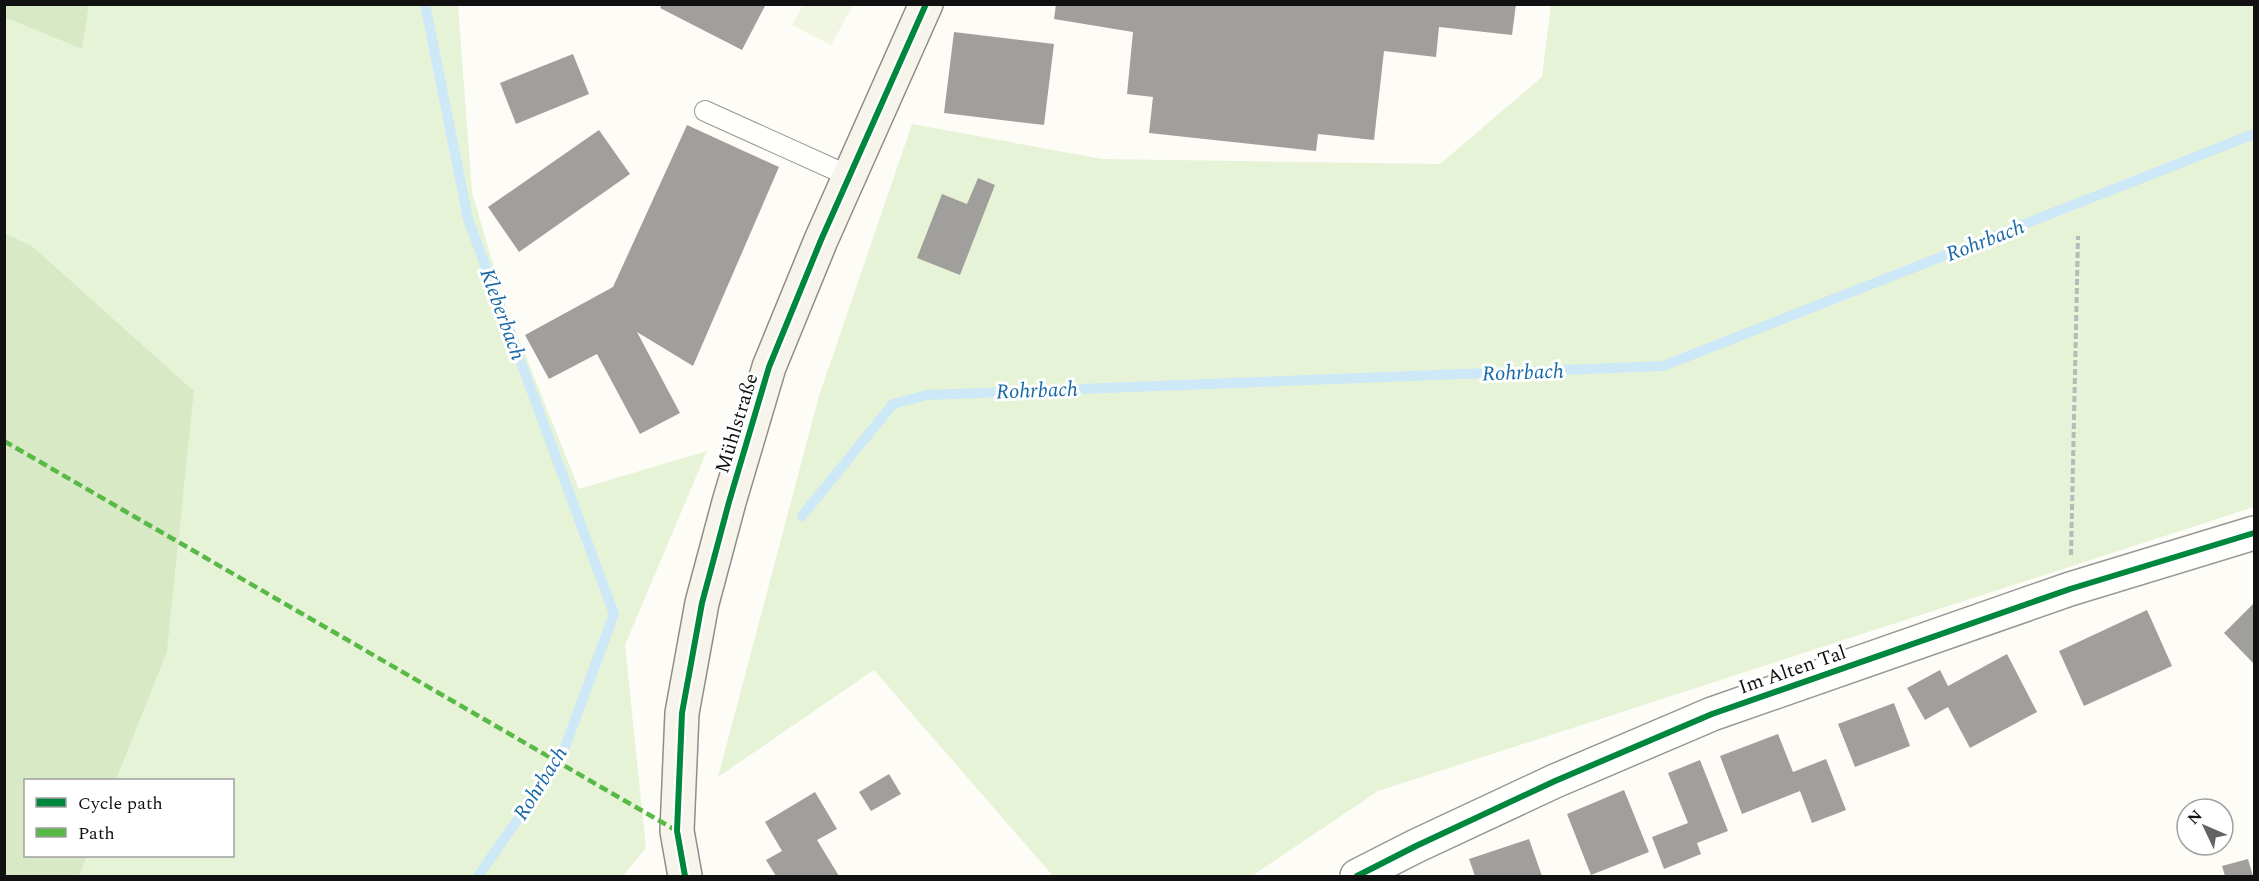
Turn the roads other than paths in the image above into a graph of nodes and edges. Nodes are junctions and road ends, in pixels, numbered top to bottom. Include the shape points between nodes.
1 (926, 4) edge
2 (705, 111) dead end
3 (849, 176) junction
4 (2254, 533) edge
5 (685, 876) edge
6 (1357, 876) edge

1 - 3 street, Mühlstraße
2 - 3 lane
3 - 5 street, Mühlstraße via 770,367 702,603 682,713 677,831
4 - 6 street, Im Alten Tal via 2070,589 1712,714 1556,781

